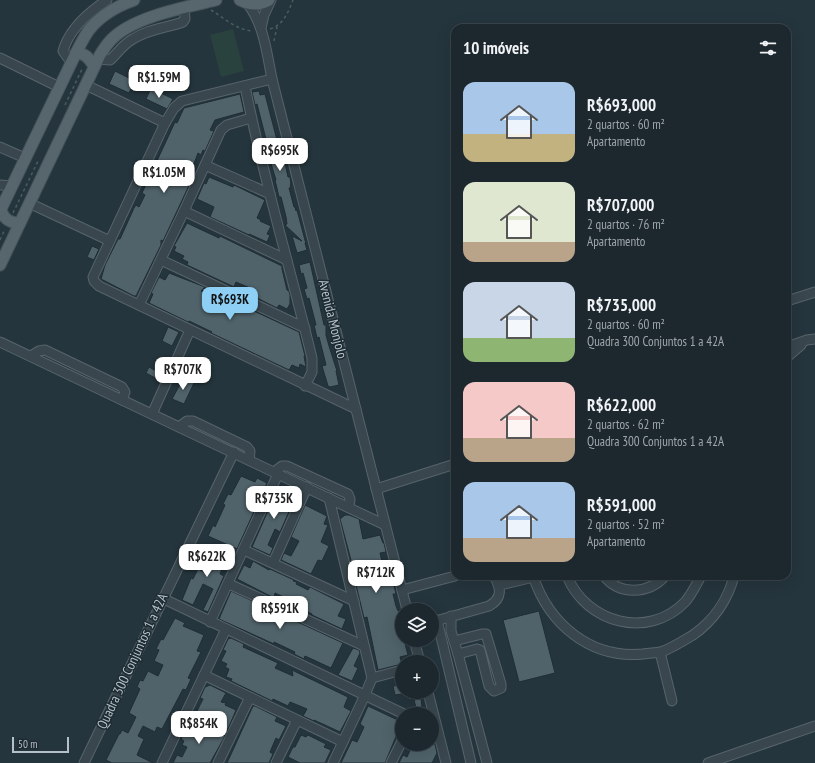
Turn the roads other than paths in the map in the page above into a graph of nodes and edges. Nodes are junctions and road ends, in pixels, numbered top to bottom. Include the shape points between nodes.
1 (107, 0) edge
2 (134, 0) edge
3 (216, 0) edge
4 (270, 0) edge
5 (244, 2) edge
6 (261, 28) junction
7 (73, 57) junction
8 (0, 58) edge
9 (96, 62) junction
10 (272, 79) junction
11 (86, 85) junction
12 (245, 86) junction
13 (59, 87) junction
14 (251, 118) junction
15 (165, 123) junction
16 (0, 147) edge
17 (25, 158) junction
18 (205, 164) junction
19 (0, 185) edge
20 (12, 186) junction
21 (270, 194) junction
22 (29, 203) junction
23 (0, 210) edge
24 (184, 211) junction
25 (20, 223) junction
26 (110, 241) junction
27 (161, 260) junction
28 (287, 260) junction
29 (0, 265) edge
30 (815, 292) edge
31 (791, 300) edge
32 (139, 305) junction
33 (305, 328) junction
34 (190, 330) junction
35 (811, 340) edge
36 (0, 342) edge
37 (791, 346) edge
38 (791, 354) edge
39 (305, 386) junction
40 (356, 409) junction
41 (152, 414) junction
42 (178, 427) junction
43 (234, 452) junction
44 (451, 459) edge
45 (249, 460) junction
46 (451, 465) edge
47 (441, 468) junction
48 (276, 473) junction
49 (307, 487) junction
50 (376, 489) junction
51 (329, 498) junction
52 (349, 507) junction
53 (385, 525) junction
54 (244, 550) junction
55 (273, 563) junction
56 (451, 577) edge
57 (497, 580) edge
58 (519, 580) edge
59 (537, 580) edge
60 (568, 580) edge
61 (607, 580) edge
62 (662, 580) edge
63 (699, 580) edge
64 (733, 580) edge
65 (229, 584) junction
66 (500, 585) junction
67 (402, 590) junction
68 (162, 598) junction
69 (354, 601) junction
70 (405, 603) edge
71 (452, 616) junction
72 (439, 620) edge
73 (210, 622) junction
74 (226, 629) junction
75 (439, 639) edge
76 (454, 642) junction
77 (364, 646) junction
78 (660, 652) junction
79 (458, 654) junction
80 (395, 672) edge
81 (204, 675) junction
82 (372, 678) junction
83 (464, 678) junction
84 (451, 682) junction
85 (366, 695) junction
86 (250, 697) junction
87 (430, 699) edge
88 (672, 701) dead end
89 (395, 710) edge
90 (297, 720) junction
91 (815, 726) edge
92 (343, 742) junction
93 (397, 751) edge
94 (85, 761) edge
95 (95, 763) edge
96 (162, 763) edge
97 (218, 763) edge
98 (276, 763) edge
99 (333, 763) edge
100 (392, 763) edge
101 (446, 763) edge
102 (471, 763) edge
103 (487, 763) edge
104 (708, 763) edge

1 - 7 street via 92,10 74,29 63,51
2 - 7 main road via 97,21
3 - 9 main road via 142,20 111,40
4 - 5 main road via 256,4
4 - 6 street, Avenida Monjolo
5 - 6 street, Avenida Monjolo via 253,10
6 - 10 street, Avenida Monjolo
7 - 9 main road via 81,52
7 - 13 main road
8 - 13 street
9 - 11 main road
10 - 12 street
10 - 40 street, Avenida Monjolo
11 - 15 street
11 - 22 main road
12 - 14 street
12 - 15 street via 182,101 174,108
13 - 17 main road
14 - 18 street via 224,127
14 - 21 street
15 - 26 street
16 - 17 street
17 - 20 main road
18 - 21 street
18 - 24 street
19 - 20 street
20 - 23 main road
21 - 28 street
22 - 25 main road
22 - 26 street
23 - 25 main road via 5,219
24 - 27 street
24 - 28 street
25 - 29 main road
26 - 32 street via 93,277 94,281 99,286
27 - 32 street
27 - 33 street
28 - 33 street
30 - 31 street
32 - 34 street
33 - 39 street via 313,366
34 - 39 street
34 - 41 street
35 - 37 street
35 - 38 street
36 - 41 street
39 - 40 street
40 - 50 street, Avenida Monjolo
41 - 42 street
42 - 43 street
42 - 45 street via 187,421 193,421 247,447 250,451
43 - 45 street
43 - 68 street, Quadra 300 Conjuntos 1 a 42A
44 - 47 street
45 - 48 street
46 - 47 street
47 - 50 street
48 - 49 street
48 - 52 street via 282,466 287,466 348,494
48 - 54 street
49 - 51 street
49 - 55 street
50 - 53 street, Avenida Monjolo
51 - 52 street
51 - 69 street
52 - 53 street
53 - 67 street, Avenida Monjolo
54 - 55 street
54 - 65 street
55 - 69 street
56 - 67 street
57 - 66 street
58 - 66 street
59 - 78 street via 547,606 571,634 584,642 615,653 632,655
60 - 63 street via 580,599 592,610 623,622 640,623 671,612 684,602
61 - 62 street via 627,590 639,591 650,588
64 - 78 street via 722,606 702,628 687,639
65 - 73 street
65 - 77 street
66 - 71 street via 494,603
67 - 70 street, Avenida Monjolo
68 - 73 street
68 - 94 street, Quadra 300 Conjuntos 1 a 42A
69 - 77 street
71 - 72 street
71 - 76 street via 451,631
73 - 74 street
74 - 81 street
74 - 85 street
75 - 84 street
76 - 79 street
76 - 79 street via 486,634 501,688 494,691 489,686 480,650
77 - 82 street
78 - 88 street
79 - 83 street
80 - 82 street
81 - 86 street
81 - 96 street
82 - 85 street
83 - 84 street
83 - 103 street
84 - 102 street
85 - 89 street
85 - 92 street
86 - 90 street
86 - 97 street
87 - 101 street
90 - 92 street
90 - 98 street
91 - 104 street
92 - 99 street
93 - 100 street
94 - 95 street

